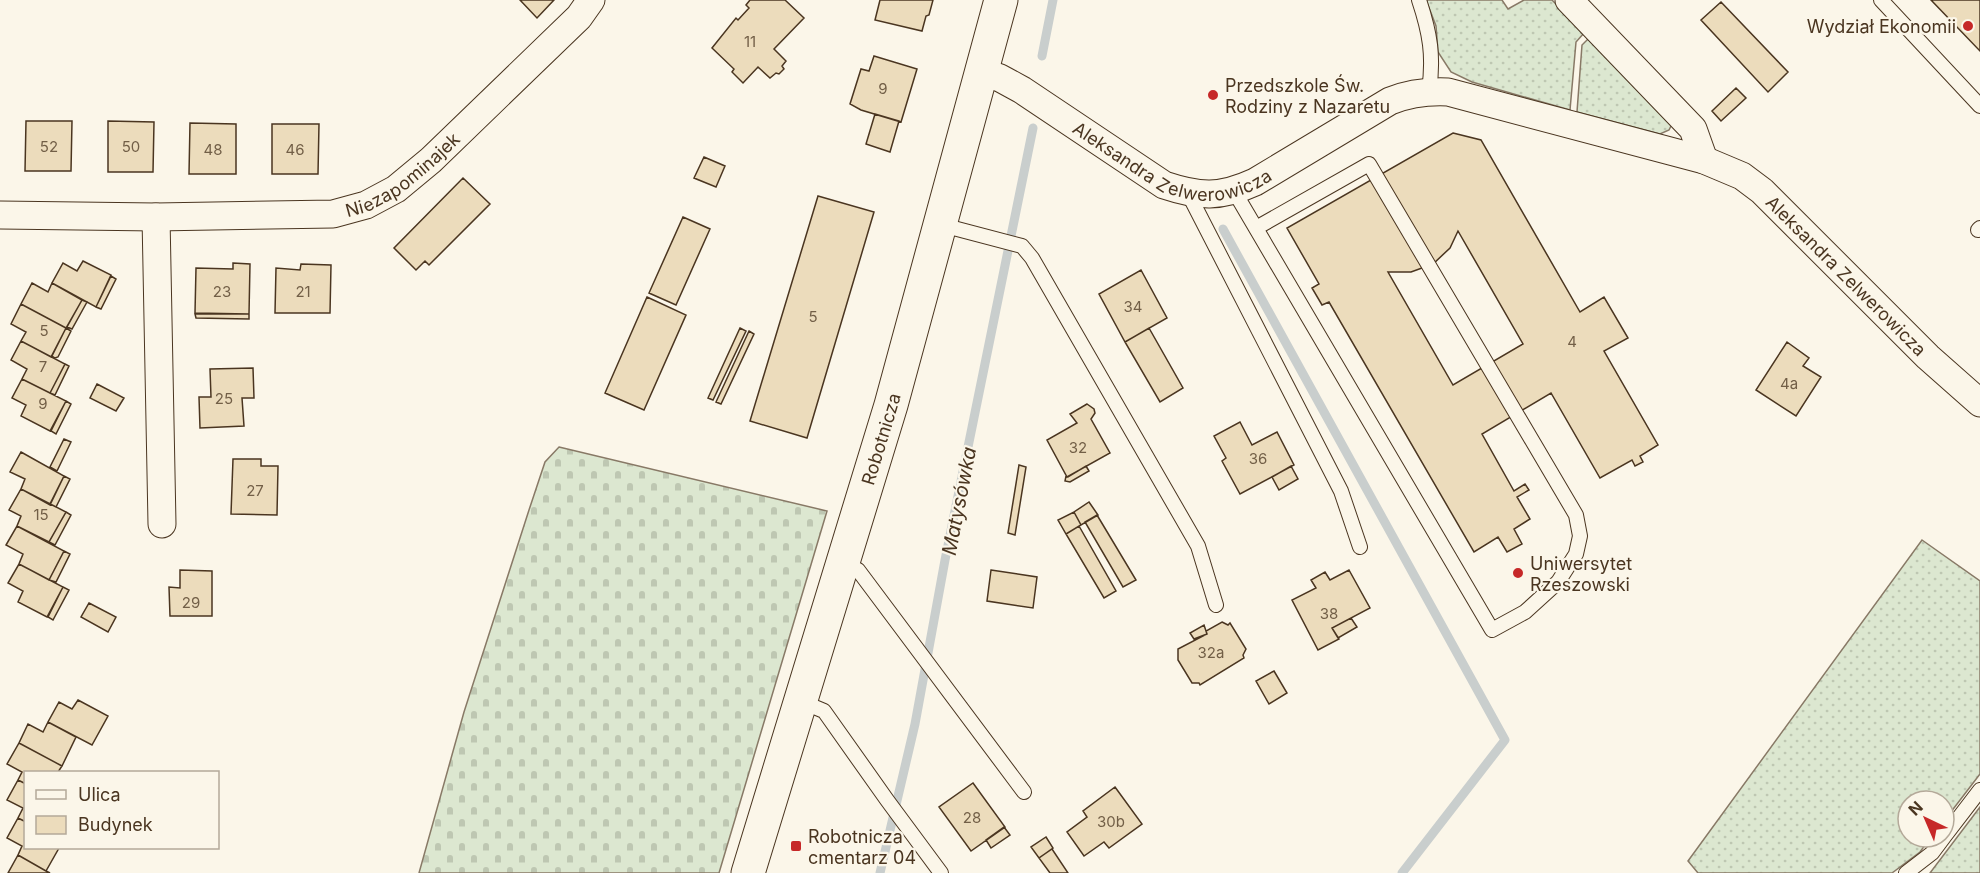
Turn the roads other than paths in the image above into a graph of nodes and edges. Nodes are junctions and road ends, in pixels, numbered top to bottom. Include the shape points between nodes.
1 (591, 0) edge
2 (1001, 0) edge
3 (1419, 0) edge
4 (1569, 0) edge
5 (1881, 0) edge
6 (983, 72) junction
7 (1429, 91) junction
8 (1980, 106) edge
9 (1704, 160) junction
10 (1234, 191) junction
11 (1188, 193) junction
12 (0, 215) edge
13 (156, 216) junction
14 (942, 225) junction
15 (1256, 228) junction
16 (1980, 403) edge
17 (162, 524) dead end
18 (1360, 547) dead end
19 (842, 561) junction
20 (1216, 605) dead end
21 (800, 701) junction
22 (1980, 790) edge
23 (1024, 792) dead end
24 (1956, 821) edge
25 (1935, 849) edge
26 (748, 873) edge
27 (941, 873) edge
28 (1906, 873) edge

1 - 13 street, Niezapominajek via 579,17 431,160 396,189 366,205 333,214
2 - 6 street, Robotnicza
3 - 7 lane via 1431,42
4 - 9 street via 1693,129
5 - 8 lane
6 - 11 street, Aleksandra Zelwerowicza via 1022,90 1164,185
6 - 14 street, Robotnicza
7 - 9 street, Aleksandra Zelwerowicza via 1460,95
7 - 10 street, Aleksandra Zelwerowicza via 1390,101
9 - 16 street, Aleksandra Zelwerowicza via 1742,176 1762,191 1928,357
10 - 11 street, Aleksandra Zelwerowicza via 1215,195
10 - 15 lane
11 - 18 lane via 1341,491
12 - 13 street, Niezapominajek
13 - 17 street
14 - 19 street, Robotnicza
14 - 20 lane via 1022,246 1038,268 1198,546
15 - 15 lane via 1492,630 1525,612 1558,582 1575,554 1580,536 1576,515 1369,164
19 - 21 street, Robotnicza
19 - 23 lane via 858,570
21 - 26 street, Robotnicza
21 - 27 lane via 824,711
22 - 24 lane
25 - 28 lane

